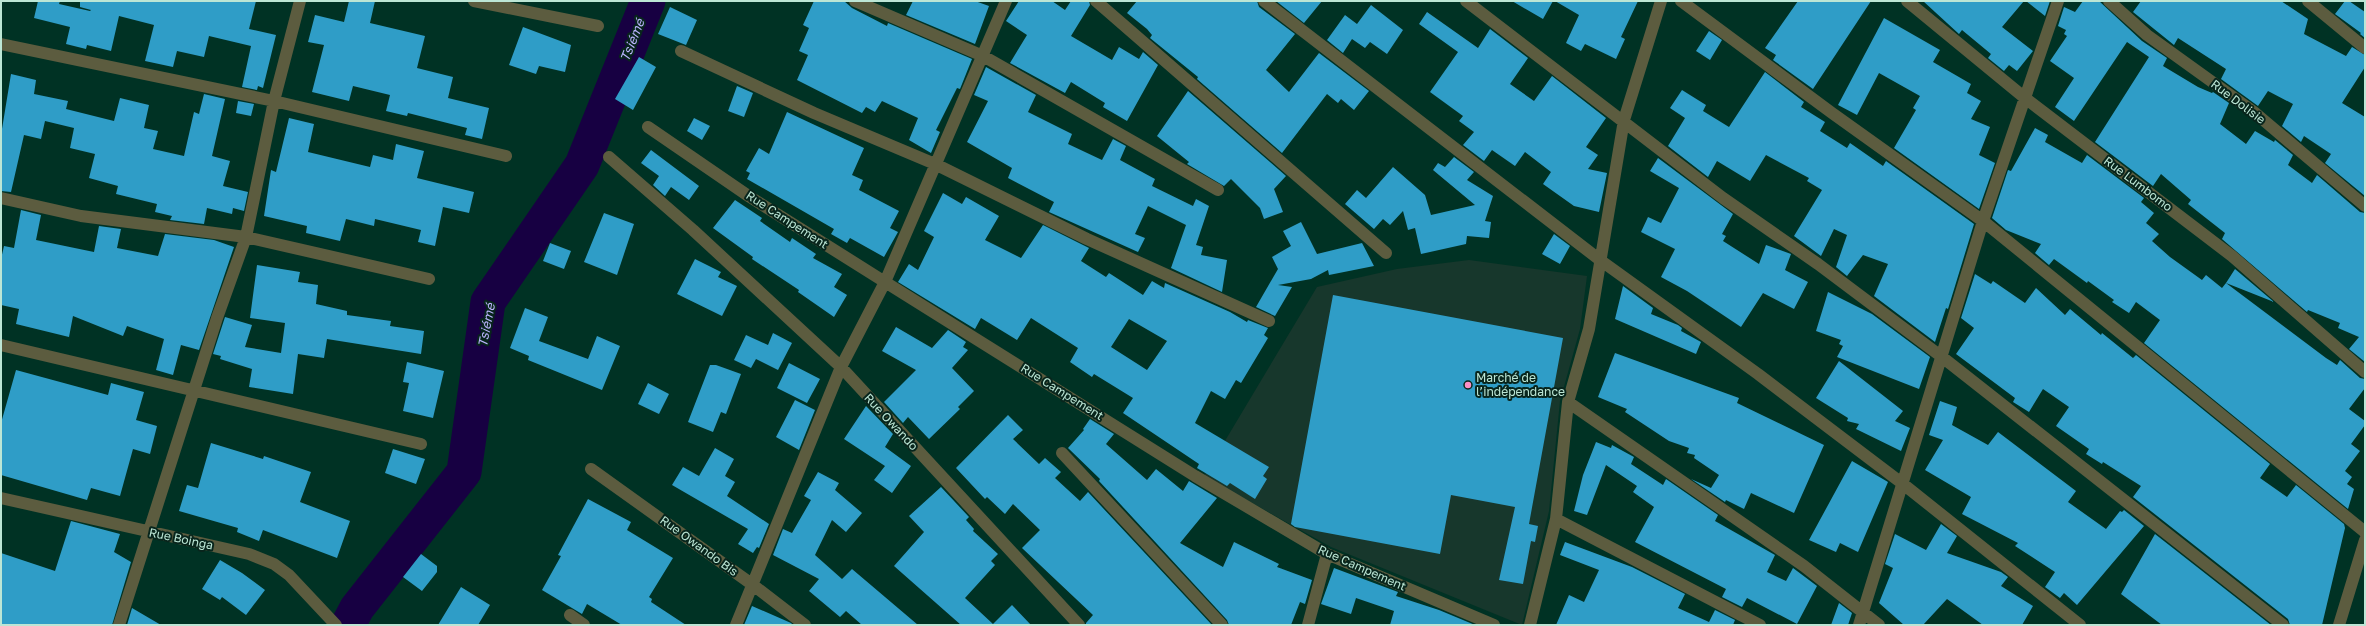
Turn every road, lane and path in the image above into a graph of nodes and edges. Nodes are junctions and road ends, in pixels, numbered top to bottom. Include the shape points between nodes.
1 (300, 1) edge
2 (474, 1) edge
3 (855, 1) edge
4 (1006, 1) edge
5 (1096, 1) edge
6 (1264, 1) edge
7 (1466, 1) edge
8 (1661, 1) edge
9 (1682, 1) edge
10 (1908, 1) edge
11 (2058, 1) edge
12 (2109, 1) edge
13 (2308, 1) edge
14 (598, 26) dead end
15 (1, 44) edge
16 (2365, 48) edge
17 (681, 51) dead end
18 (983, 56) junction
19 (2025, 98) junction
20 (274, 101) junction
21 (1624, 120) junction
22 (648, 127) dead end
23 (506, 156) dead end
24 (608, 157) dead end
25 (935, 164) junction
26 (1218, 190) dead end
27 (1, 198) edge
28 (2365, 206) edge
29 (1983, 221) junction
30 (246, 237) junction
31 (1386, 253) dead end
32 (1600, 260) junction
33 (428, 279) dead end
34 (885, 282) junction
35 (1269, 321) dead end
36 (1, 345) edge
37 (1942, 357) junction
38 (841, 367) junction
39 (2365, 372) edge
40 (194, 390) junction
41 (1568, 402) junction
42 (422, 444) dead end
43 (1062, 453) dead end
44 (591, 469) dead end
45 (1903, 484) junction
46 (1, 498) edge
47 (1556, 519) junction
48 (150, 532) junction
49 (2365, 532) edge
50 (2365, 540) edge
51 (1327, 554) junction
52 (753, 585) junction
53 (1862, 612) junction
54 (570, 615) dead end
55 (119, 625) edge
56 (336, 625) edge
57 (584, 625) edge
58 (736, 625) edge
59 (805, 625) edge
60 (1079, 625) edge
61 (1222, 625) edge
62 (1308, 625) edge
63 (1494, 625) edge
64 (1530, 625) edge
65 (1760, 625) edge
66 (1859, 625) edge
67 (1879, 625) edge
68 (2080, 625) edge
69 (2284, 625) edge
70 (2339, 625) edge

1 - 20 street
2 - 14 street
3 - 18 street
4 - 18 street
5 - 31 street
6 - 32 street
7 - 21 street
8 - 21 street
9 - 29 street
10 - 19 street, Rue Lumbomo
11 - 19 street
12 - 28 street, Rue Dolisie via 2147,35 2254,112
13 - 16 street
15 - 20 street
17 - 25 street
18 - 25 street
18 - 26 street
19 - 29 street
19 - 39 street, Rue Lumbomo via 2232,256
20 - 23 street
20 - 30 street
21 - 32 street
21 - 37 street via 1723,198 1818,264
22 - 34 street, Rue Campement via 750,197
24 - 38 street, Rue Owando via 693,230
25 - 34 street
25 - 35 street via 1087,239
27 - 30 street via 81,216
29 - 37 street
29 - 49 street
30 - 33 street
30 - 40 street
32 - 41 street via 1589,329
32 - 45 street via 1758,374
34 - 38 street
34 - 51 street, Rue Campement via 1195,476
36 - 40 street
37 - 45 street
37 - 69 street
38 - 52 street
38 - 60 street, Rue Owando
40 - 42 street
40 - 48 street
41 - 47 street
41 - 53 street via 1804,566
43 - 61 street
44 - 52 street, Rue Owando Bis
45 - 53 street
45 - 68 street
46 - 48 street, Rue Boinga
47 - 64 street
47 - 65 street
48 - 55 street
48 - 56 street, Rue Boinga via 249,554 274,564 289,575
50 - 70 street
51 - 62 street
51 - 63 street, Rue Campement
52 - 58 street
52 - 59 street, Rue Owando Bis
53 - 66 street
53 - 67 street
54 - 57 street

